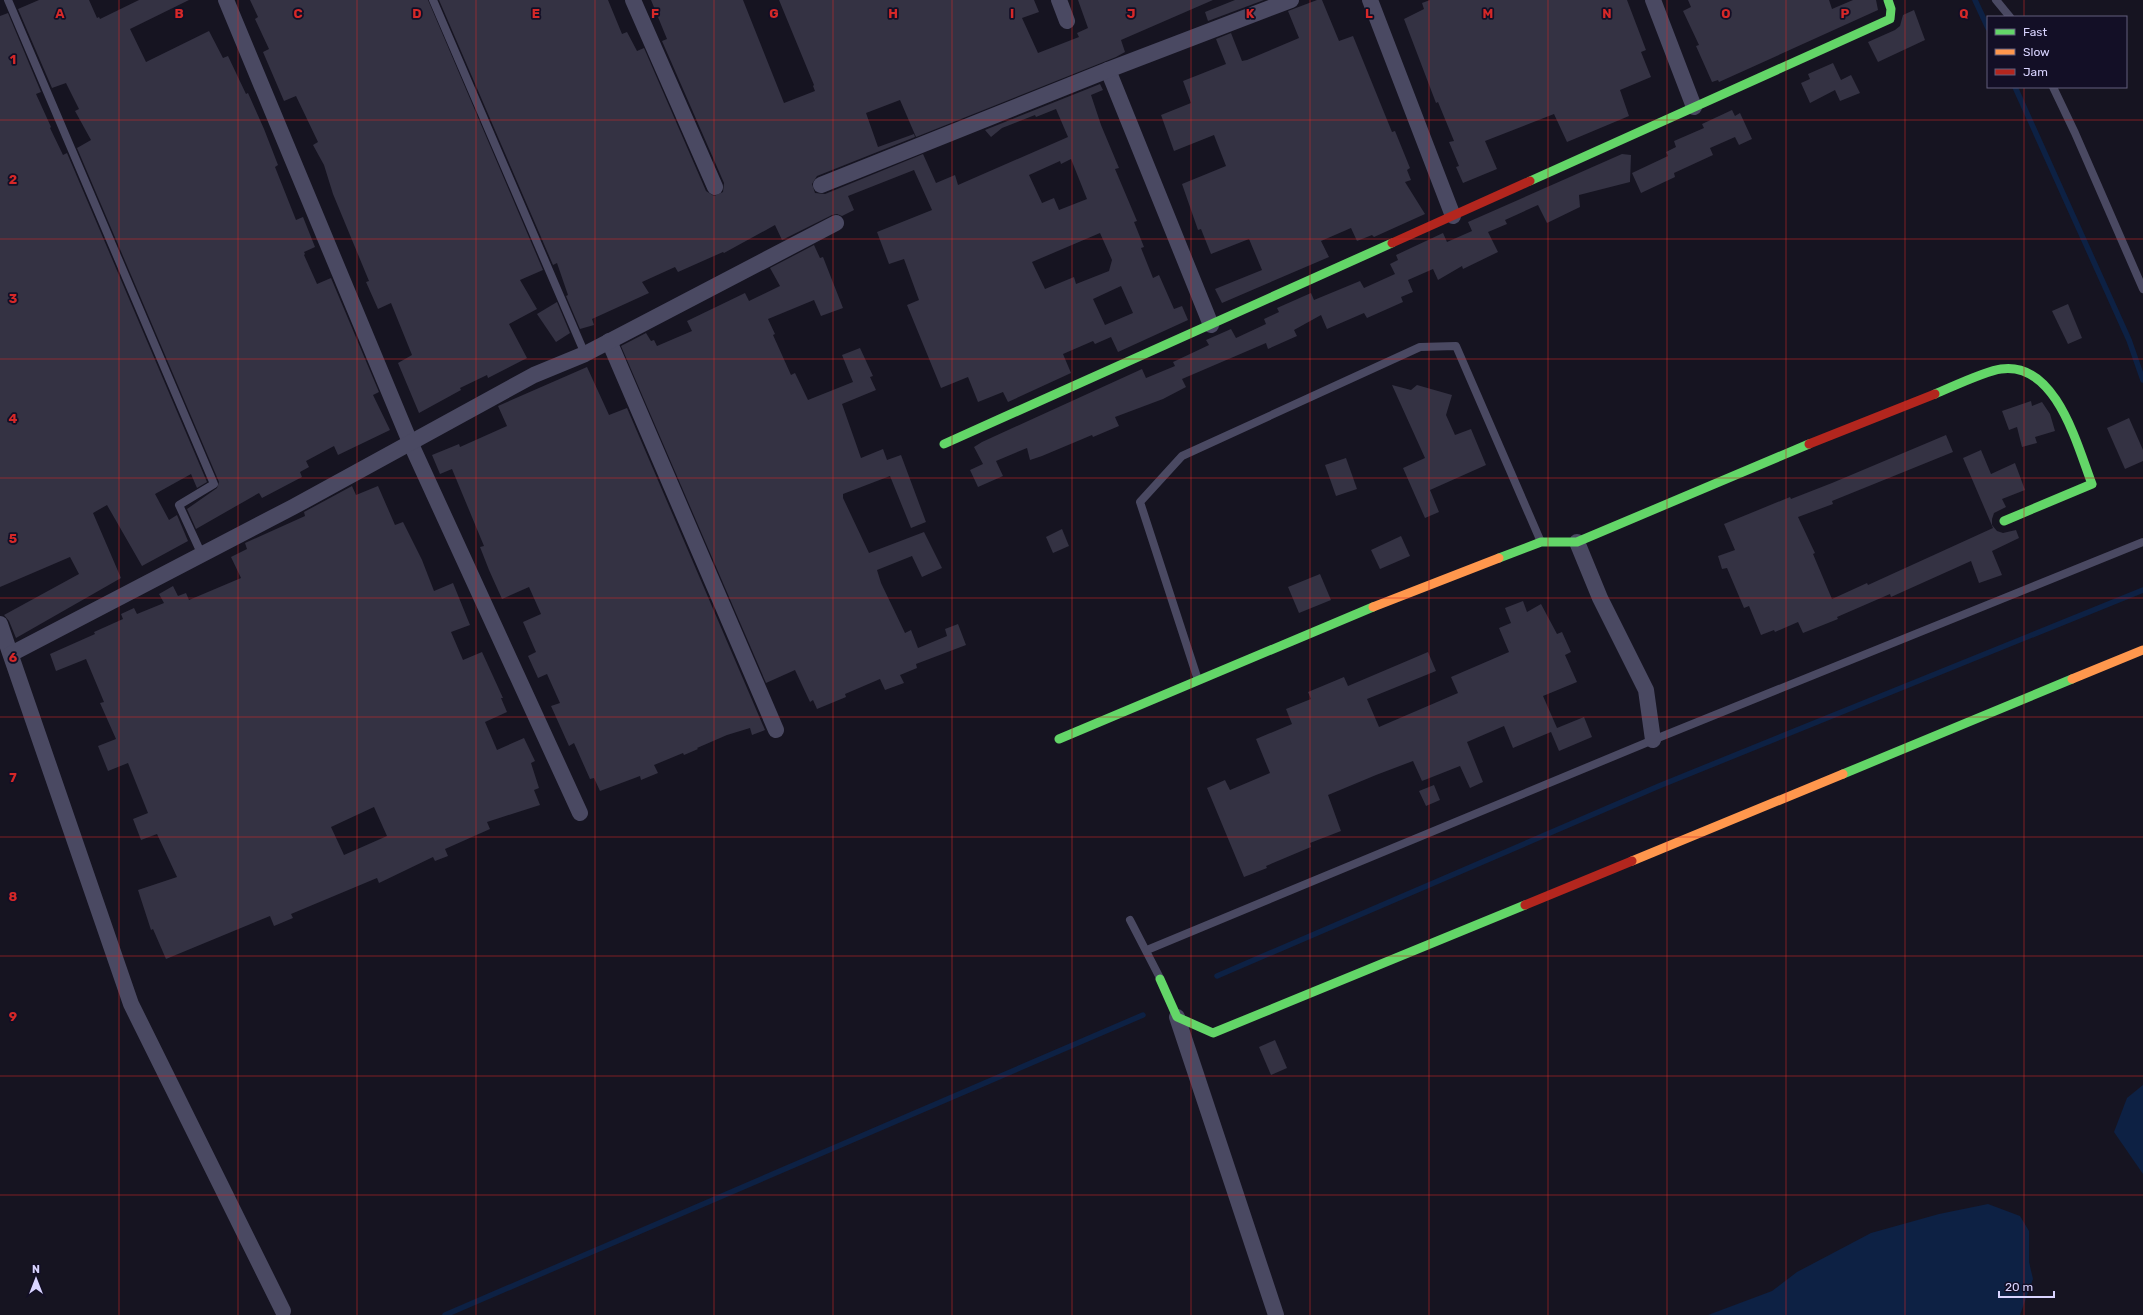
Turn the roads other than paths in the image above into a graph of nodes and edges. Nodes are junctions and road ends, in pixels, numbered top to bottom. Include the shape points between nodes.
1 (8, 0) edge
2 (226, 0) edge
3 (433, 0) edge
4 (633, 0) edge
5 (1059, 0) edge
6 (1291, 0) edge
7 (1370, 0) edge
8 (1653, 0) edge
9 (1888, 0) edge
10 (1996, 0) edge
11 (2009, 16) edge
12 (1067, 21) dead end
13 (1108, 70) junction
14 (2053, 88) edge
15 (1694, 107) junction
16 (821, 185) dead end
17 (714, 187) dead end
18 (1453, 216) junction
19 (836, 223) dead end
20 (2143, 290) edge
21 (1211, 325) junction
22 (609, 342) junction
23 (585, 354) junction
24 (410, 442) junction
25 (944, 444) dead end
26 (2004, 520) dead end
27 (1541, 542) junction
28 (1577, 542) junction
29 (2143, 542) edge
30 (202, 555) junction
31 (0, 624) edge
32 (2143, 650) edge
33 (11, 654) junction
34 (1199, 680) junction
35 (776, 730) dead end
36 (1059, 739) dead end
37 (1653, 740) junction
38 (580, 814) dead end
39 (1130, 920) dead end
40 (1147, 950) junction
41 (1160, 979) joint
42 (1177, 1017) junction
43 (283, 1311) dead end
44 (1276, 1315) edge

1 - 30 lane via 214,484 179,505
2 - 24 street
3 - 23 lane
4 - 17 street
5 - 12 street
6 - 13 street
7 - 18 street
8 - 15 street
9 - 15 street via 1891,9 1890,19
10 - 11 lane
13 - 16 street
13 - 21 street
14 - 20 lane
15 - 18 street
18 - 21 street
19 - 22 street
21 - 25 street
22 - 23 street
22 - 35 street
23 - 24 street via 534,375
24 - 30 street
24 - 38 street
26 - 28 street via 2092,484 2059,403 2037,376 2020,369 2000,369 1866,420
27 - 28 street
27 - 34 street via 1402,595
27 - 34 lane via 1456,346 1420,347 1182,456 1140,502
28 - 37 street via 1600,598 1646,690
29 - 37 lane
30 - 33 street
31 - 33 street
32 - 42 street via 1213,1033
33 - 43 street via 131,1004
34 - 36 street
37 - 40 lane
39 - 40 lane
40 - 41 lane
41 - 42 street
42 - 44 street

